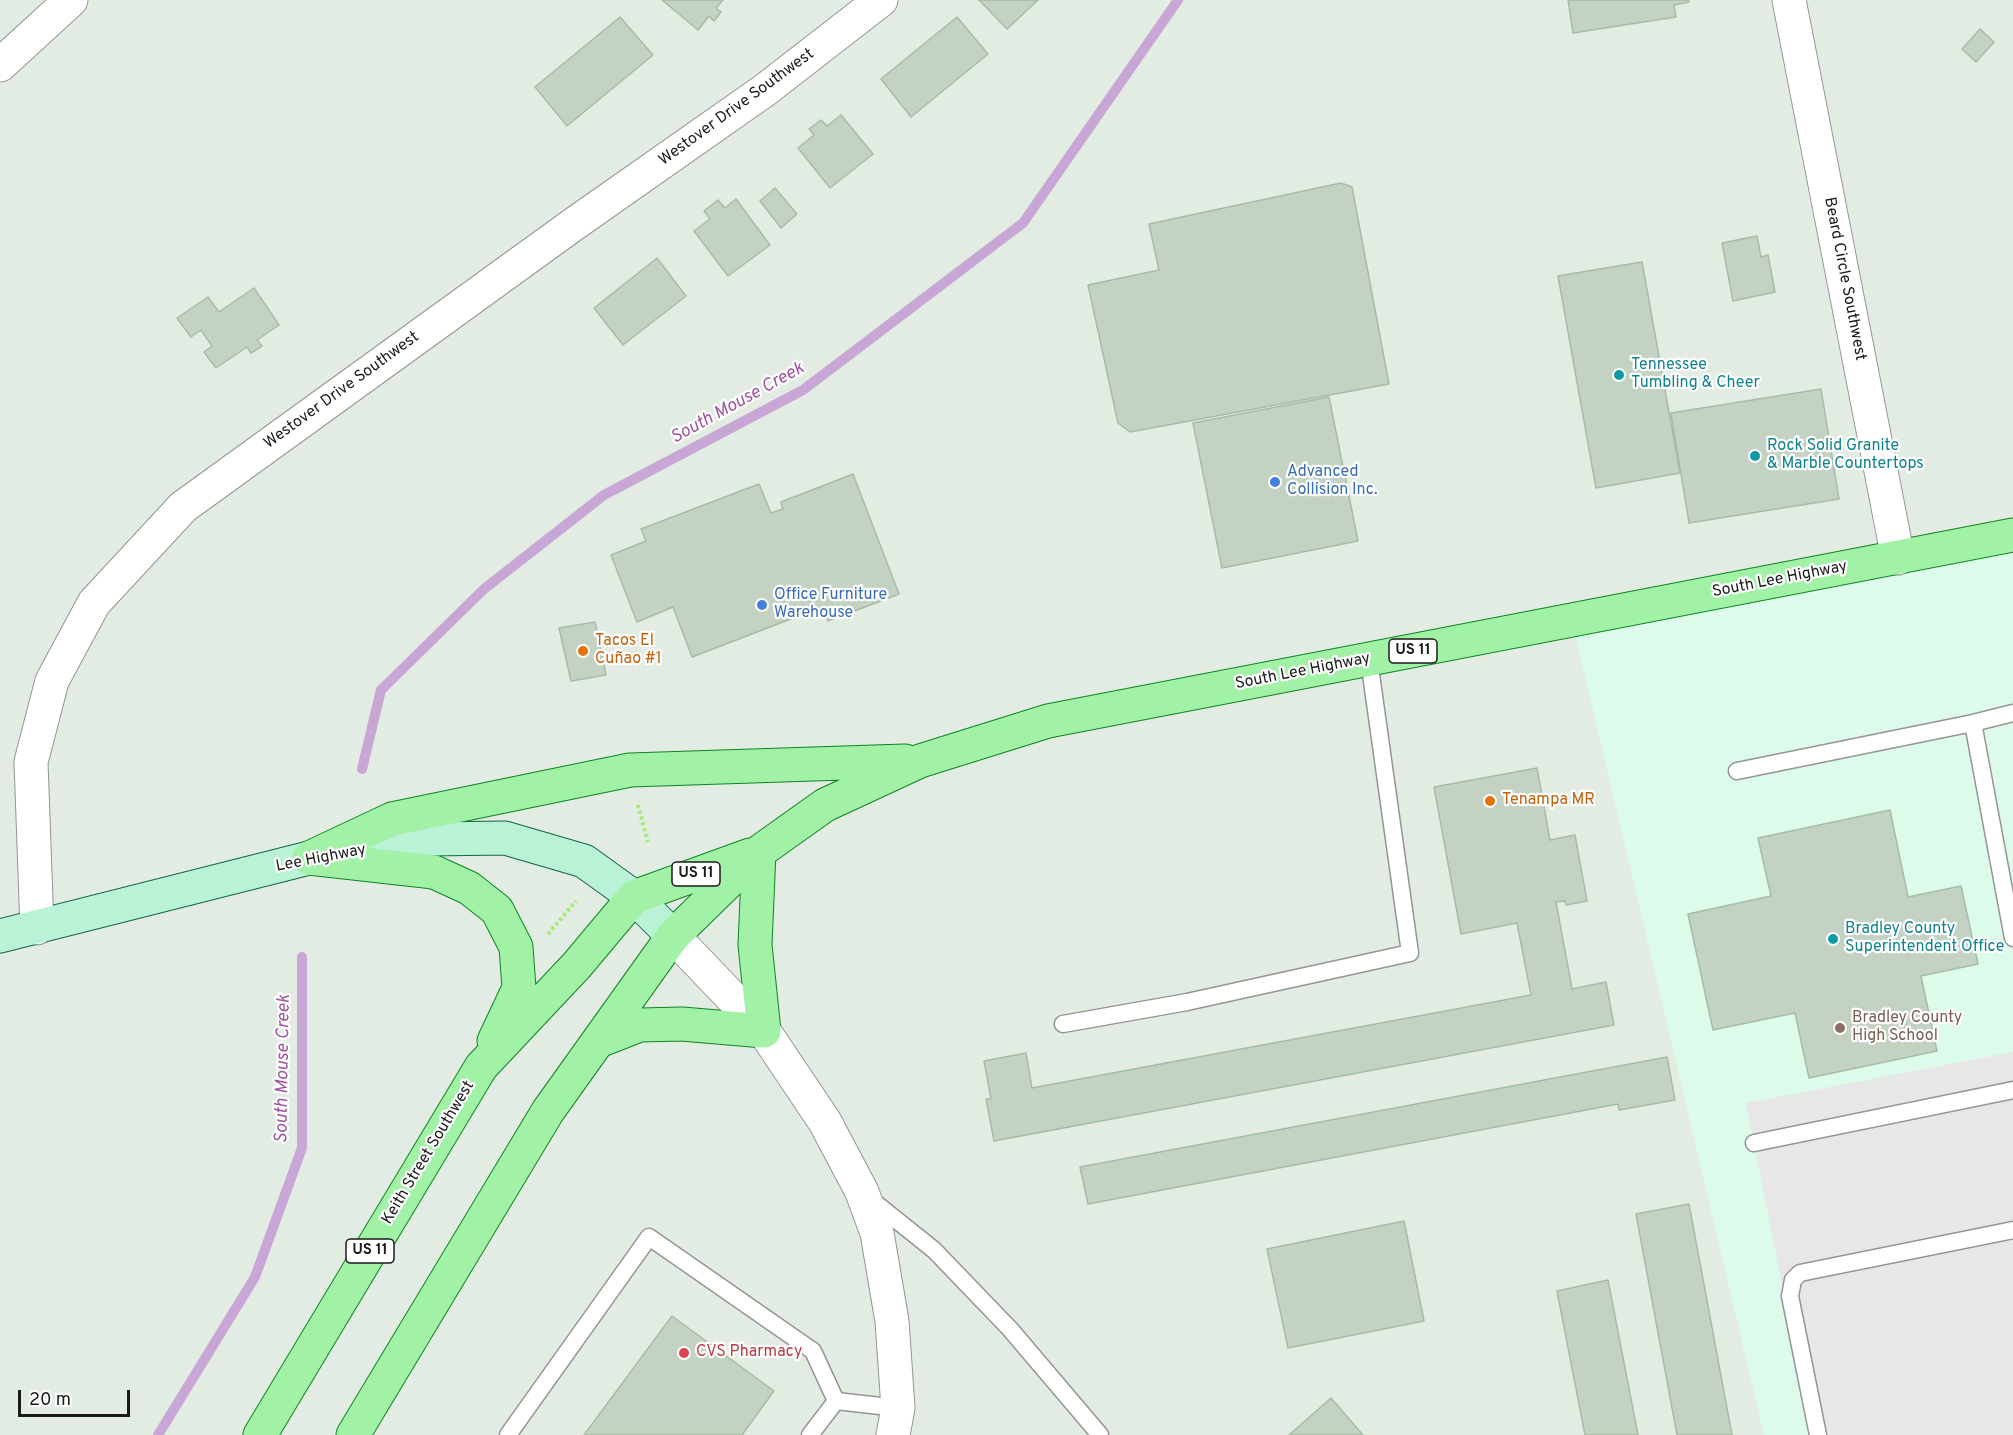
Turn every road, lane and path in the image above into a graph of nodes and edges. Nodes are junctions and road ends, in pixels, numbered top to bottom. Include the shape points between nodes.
1 (71, 0) edge
2 (881, 0) edge
3 (1789, 0) edge
4 (0, 65) edge
5 (2013, 535) edge
6 (1898, 558) junction
7 (1369, 660) junction
8 (2013, 713) edge
9 (1972, 723) junction
10 (920, 761) junction
11 (1737, 771) dead end
12 (637, 801) dead end
13 (648, 842) dead end
14 (759, 852) junction
15 (309, 858) junction
16 (634, 897) junction
17 (577, 900) dead end
18 (37, 928) junction
19 (547, 934) dead end
20 (0, 936) edge
21 (673, 936) junction
22 (2013, 938) edge
23 (1063, 1024) dead end
24 (764, 1031) junction
25 (599, 1041) junction
26 (481, 1067) junction
27 (2013, 1090) edge
28 (1754, 1143) dead end
29 (862, 1192) junction
30 (2013, 1230) edge
31 (836, 1401) junction
32 (895, 1422) edge
33 (355, 1434) edge
34 (260, 1435) edge
35 (508, 1435) edge
36 (810, 1435) edge
37 (1100, 1435) edge
38 (1818, 1435) edge

1 - 4 street
2 - 18 street, Westover Drive Southwest via 765,90 183,507 94,603 52,681 31,762
3 - 6 street, Beard Circle Southwest
5 - 6 main road, South Lee Highway / US 11
6 - 7 main road, South Lee Highway / US 11
7 - 10 main road, South Lee Highway / US 11 via 1048,721
7 - 23 lane via 1410,953 1187,1002
8 - 9 lane
9 - 11 lane
9 - 22 lane
10 - 14 main road, South Lee Highway / US 11 via 825,805
10 - 15 main road via 630,770 392,819
12 - 13 path
14 - 16 main road, South Lee Highway / US 11
14 - 21 main road, South Lee Highway / US 11
14 - 24 main road via 755,945
15 - 16 main road, Lee Highway via 430,839 505,838 584,861
15 - 18 main road, Lee Highway
15 - 26 main road via 434,872 469,888 497,910 516,947 519,988
16 - 21 main road, Lee Highway
16 - 26 main road, Keith Street Southwest / US 11 via 578,965
17 - 19 path
18 - 20 main road, Lee Highway
21 - 24 street
21 - 25 main road, US 11
24 - 25 main road via 682,1024 640,1025
24 - 29 street via 825,1122
25 - 33 main road, US 11 via 548,1112
26 - 34 main road, Keith Street Southwest / US 11
27 - 28 lane
29 - 32 street via 877,1233 892,1321
29 - 37 lane via 934,1250 1010,1329
30 - 38 lane via 1800,1273 1793,1280 1790,1296
31 - 32 lane
31 - 35 lane via 813,1351 649,1237
31 - 36 lane

